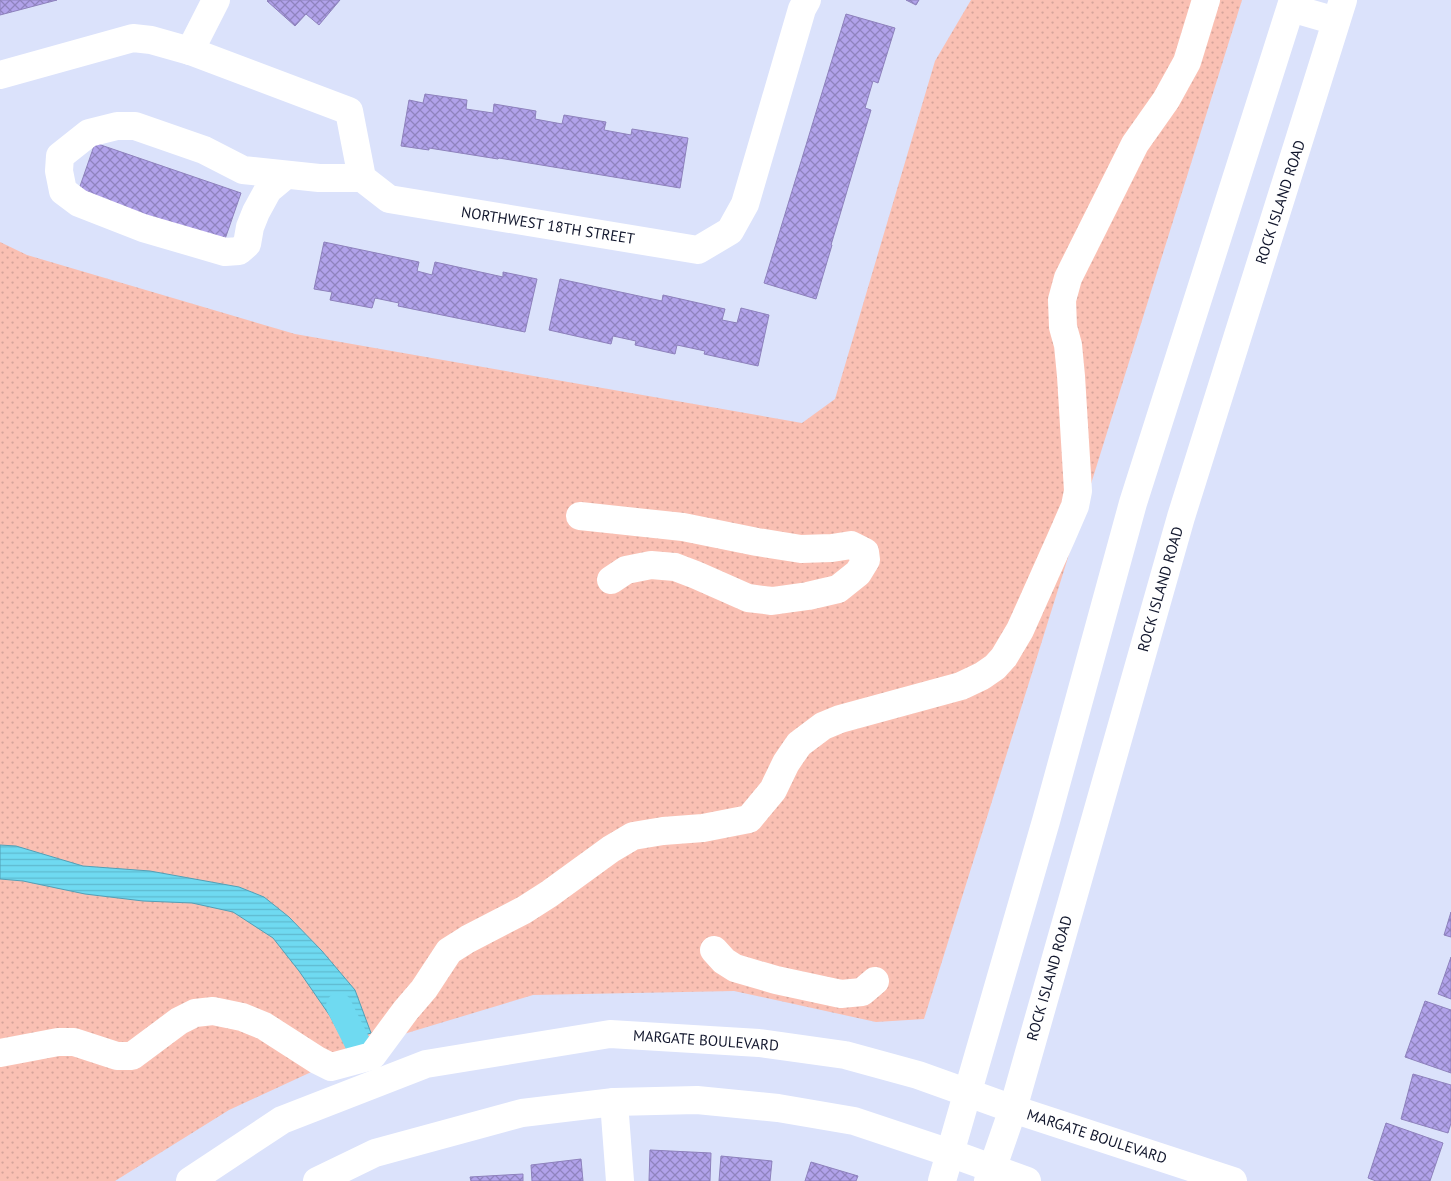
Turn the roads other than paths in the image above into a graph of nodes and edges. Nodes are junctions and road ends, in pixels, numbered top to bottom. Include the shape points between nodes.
1 (216, 0) edge
2 (806, 0) edge
3 (1206, 0) edge
4 (1292, 4) edge
5 (1340, 11) edge
6 (190, 51) junction
7 (0, 75) edge
8 (286, 175) junction
9 (362, 178) junction
10 (580, 516) dead end
11 (611, 580) dead end
12 (714, 950) dead end
13 (875, 981) dead end
14 (0, 1052) edge
15 (967, 1092) junction
16 (614, 1102) junction
17 (1013, 1108) junction
18 (950, 1153) junction
19 (990, 1175) edge
20 (190, 1181) edge
21 (317, 1181) edge
22 (620, 1181) edge
23 (942, 1181) edge
24 (1027, 1181) edge
25 (1233, 1181) edge

1 - 6 street
2 - 9 street, NORTHWEST 18TH STREET via 745,204 730,231 698,250 389,199
3 - 14 street via 1187,62 1136,144 1068,278 1062,300 1063,327 1068,345 1078,491 1075,506 1020,630 996,667 961,686 823,726 799,744 773,790 749,819 632,836 524,910 468,938 449,951 372,1056 331,1067 264,1026 213,1011 194,1012 132,1056 117,1056 74,1042
4 - 5 street
4 - 15 street via 1133,503 1046,821
5 - 17 street, ROCK ISLAND ROAD via 1181,517
6 - 7 street via 133,38
6 - 9 street via 349,111
8 - 8 street via 243,170 204,150 134,126 89,133 60,156 59,171 63,191 79,203 143,228 225,252 239,251 246,244 256,212 268,190
8 - 9 street
10 - 11 street via 683,527 800,548 851,545 865,552 866,560 858,573 838,589 772,601 748,598 675,567 651,565 626,570
12 - 13 street via 735,968 841,994 862,992
15 - 17 street, MARGATE BOULEVARD
15 - 18 street
15 - 20 street, MARGATE BOULEVARD via 846,1055 759,1042 610,1034 426,1064 282,1120
16 - 18 street via 697,1100 778,1108 854,1121
16 - 21 street via 522,1113 375,1153
16 - 22 street
17 - 19 street, ROCK ISLAND ROAD
17 - 25 street, MARGATE BOULEVARD
18 - 19 street
18 - 23 street
19 - 24 street

